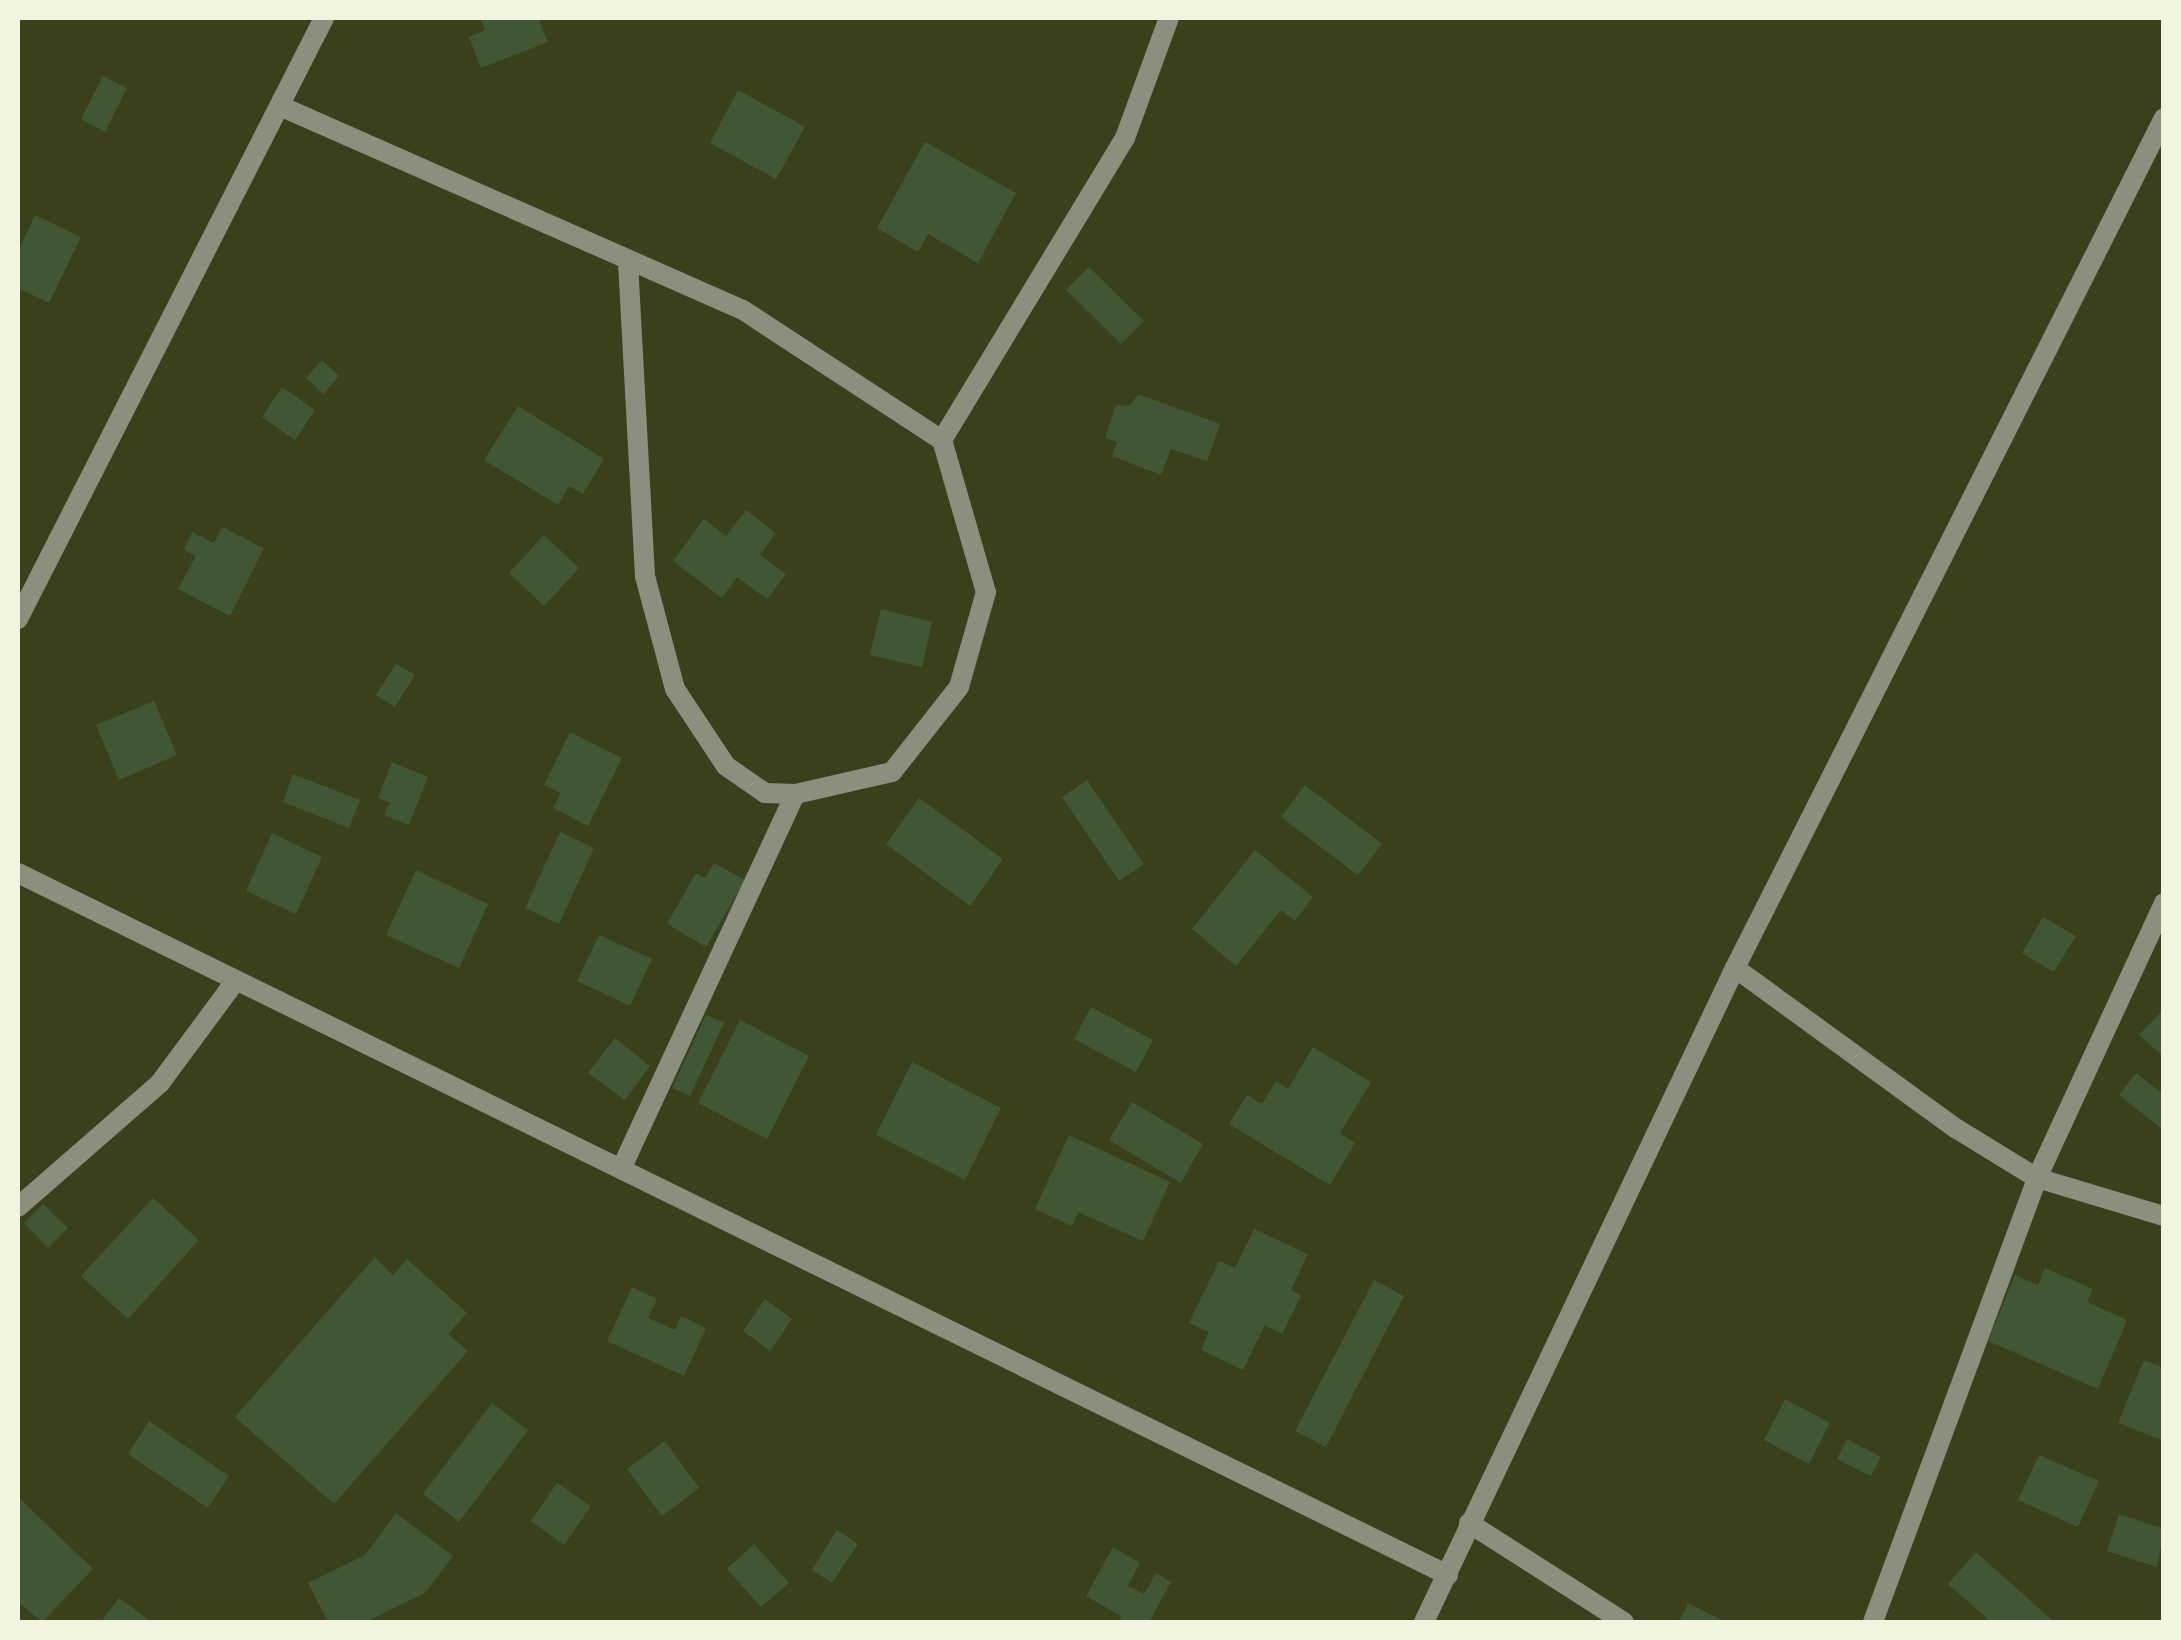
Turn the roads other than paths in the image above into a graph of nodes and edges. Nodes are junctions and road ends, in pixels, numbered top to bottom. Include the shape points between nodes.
1 (324, 18) edge
2 (1169, 18) edge
3 (280, 106) junction
4 (2164, 118) edge
5 (628, 261) junction
6 (942, 440) junction
7 (18, 619) edge
8 (795, 794) junction
9 (18, 873) edge
10 (2164, 902) edge
11 (1735, 968) junction
12 (234, 983) junction
13 (622, 1167) junction
14 (2037, 1178) junction
15 (18, 1207) edge
16 (2164, 1216) edge
17 (1469, 1523) junction
18 (1448, 1574) junction
19 (1424, 1622) edge
20 (1624, 1622) edge
21 (1873, 1622) edge

1 - 3 street
2 - 6 street via 1126,138
3 - 5 street
3 - 7 street
4 - 11 street
5 - 6 street via 743,310
5 - 8 street via 633,425 652,621 675,689 726,766 765,793
6 - 8 street via 986,592 959,687 892,772
8 - 13 street
9 - 12 street
10 - 14 street
11 - 14 street via 1957,1129
11 - 17 street
12 - 13 street
12 - 15 street via 160,1083
13 - 18 street
14 - 16 street
14 - 21 street
17 - 18 street
17 - 20 street
18 - 19 street

